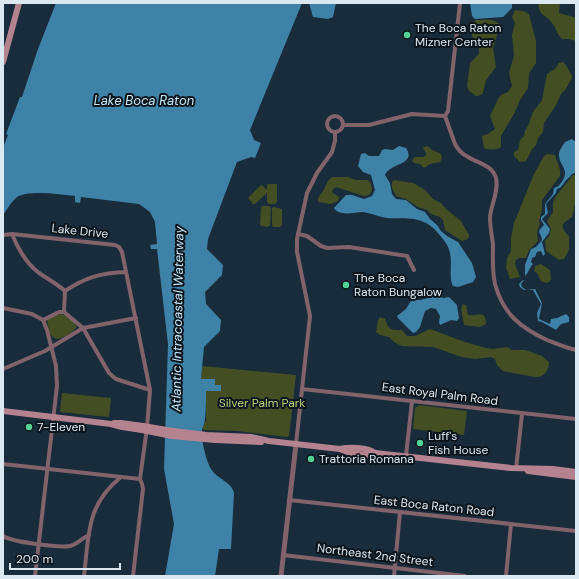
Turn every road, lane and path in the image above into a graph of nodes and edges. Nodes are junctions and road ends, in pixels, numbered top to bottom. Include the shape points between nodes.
1 (19, 3) edge
2 (460, 3) edge
3 (3, 62) edge
4 (445, 116) junction
5 (343, 125) junction
6 (335, 132) junction
7 (12, 234) junction
8 (298, 234) junction
9 (3, 235) edge
10 (414, 270) dead end
11 (126, 272) junction
12 (65, 291) junction
13 (3, 308) edge
14 (64, 312) junction
15 (136, 318) junction
16 (43, 320) junction
17 (83, 328) junction
18 (51, 347) junction
19 (576, 350) edge
20 (3, 369) edge
21 (302, 389) junction
22 (150, 390) junction
23 (412, 401) junction
24 (3, 411) edge
25 (522, 414) junction
26 (54, 417) junction
27 (576, 420) edge
28 (144, 428) junction
29 (296, 444) junction
30 (406, 456) junction
31 (3, 464) edge
32 (516, 468) junction
33 (47, 469) junction
34 (576, 472) edge
35 (121, 477) junction
36 (576, 477) edge
37 (140, 479) junction
38 (289, 500) junction
39 (400, 512) junction
40 (512, 524) junction
41 (576, 531) edge
42 (89, 535) junction
43 (3, 536) edge
44 (38, 543) junction
45 (283, 555) junction
46 (394, 568) junction
47 (35, 576) edge
48 (84, 576) edge
49 (133, 576) edge
50 (280, 576) edge
51 (394, 576) edge
52 (465, 576) edge
53 (506, 576) edge

1 - 3 main road
2 - 4 street via 448,111
4 - 5 street via 412,114 369,125
4 - 19 street via 457,148 467,157 489,168 496,178 490,218 493,273 504,306 518,323 532,333
5 - 6 street
5 - 6 street via 338,117 333,116 329,119 328,128
6 - 8 street via 332,152 307,193
7 - 9 street, Lake Drive
7 - 11 street, Lake Drive via 115,245 122,252
7 - 12 street via 28,262
8 - 10 street via 307,236 327,248 349,246 408,256
8 - 21 street via 297,248 310,316
11 - 12 street via 105,274 81,281
11 - 15 street, Lake Drive
12 - 14 street
13 - 16 street via 28,313
14 - 16 street
14 - 17 street
15 - 17 street
15 - 22 street, Lake Drive
16 - 18 street
17 - 18 street
17 - 22 street via 109,373 116,379
18 - 20 street
18 - 26 street via 58,378
21 - 23 street, East Royal Palm Road
21 - 29 street
22 - 28 street, Lake Drive
23 - 25 street, East Royal Palm Road
23 - 30 street
24 - 26 main road
25 - 27 street, East Royal Palm Road
25 - 32 street
26 - 28 main road
26 - 33 street
28 - 29 main road, bridge via 179,437
28 - 37 street, Lake Drive
29 - 30 main road
29 - 38 street
30 - 32 main road
31 - 33 street
32 - 34 main road
32 - 36 main road via 535,473
33 - 35 street
33 - 44 street
35 - 37 street
35 - 42 street via 95,507
37 - 49 street, Lake Drive via 143,489
38 - 39 street, East Boca Raton Road
38 - 45 street
39 - 40 street, East Boca Raton Road
39 - 46 street
40 - 41 street, East Boca Raton Road
40 - 53 street
42 - 44 street via 70,546
42 - 48 street
43 - 44 street
44 - 47 street
45 - 46 street, Northeast 2nd Street
45 - 50 street
46 - 51 street
46 - 52 street, Northeast 2nd Street

